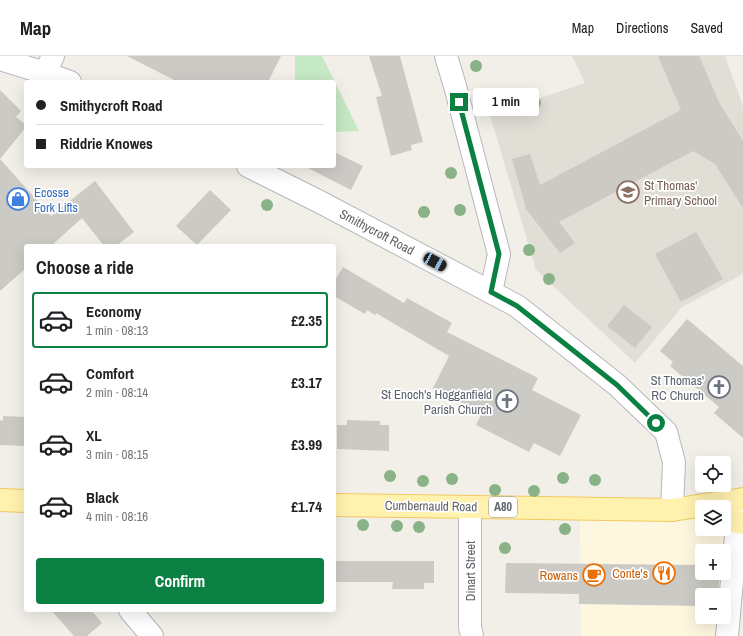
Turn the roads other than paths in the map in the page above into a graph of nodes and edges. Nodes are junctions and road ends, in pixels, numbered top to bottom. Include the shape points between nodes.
1 (446, 56) edge
2 (0, 59) edge
3 (49, 64) edge
4 (68, 80) edge
5 (252, 168) edge
6 (491, 292) junction
7 (741, 499) edge
8 (0, 500) edge
9 (24, 501) edge
10 (336, 505) edge
11 (470, 506) junction
12 (672, 510) junction
13 (695, 515) edge
14 (735, 522) edge
15 (132, 612) edge
16 (152, 636) edge
17 (472, 636) edge
18 (727, 636) edge

1 - 6 street via 499,254
2 - 3 street
3 - 4 street
5 - 6 street, Smithycroft Road
6 - 12 street, Smithycroft Road via 517,306 611,380 666,432 674,462
7 - 12 main road, Cumbernauld Road / A80
7 - 14 street
8 - 9 main road
10 - 11 main road, Cumbernauld Road / A80
11 - 12 main road, Cumbernauld Road / A80
11 - 17 street, Dinart Street
12 - 13 main road, Cumbernauld Road / A80
14 - 18 street
15 - 16 street

